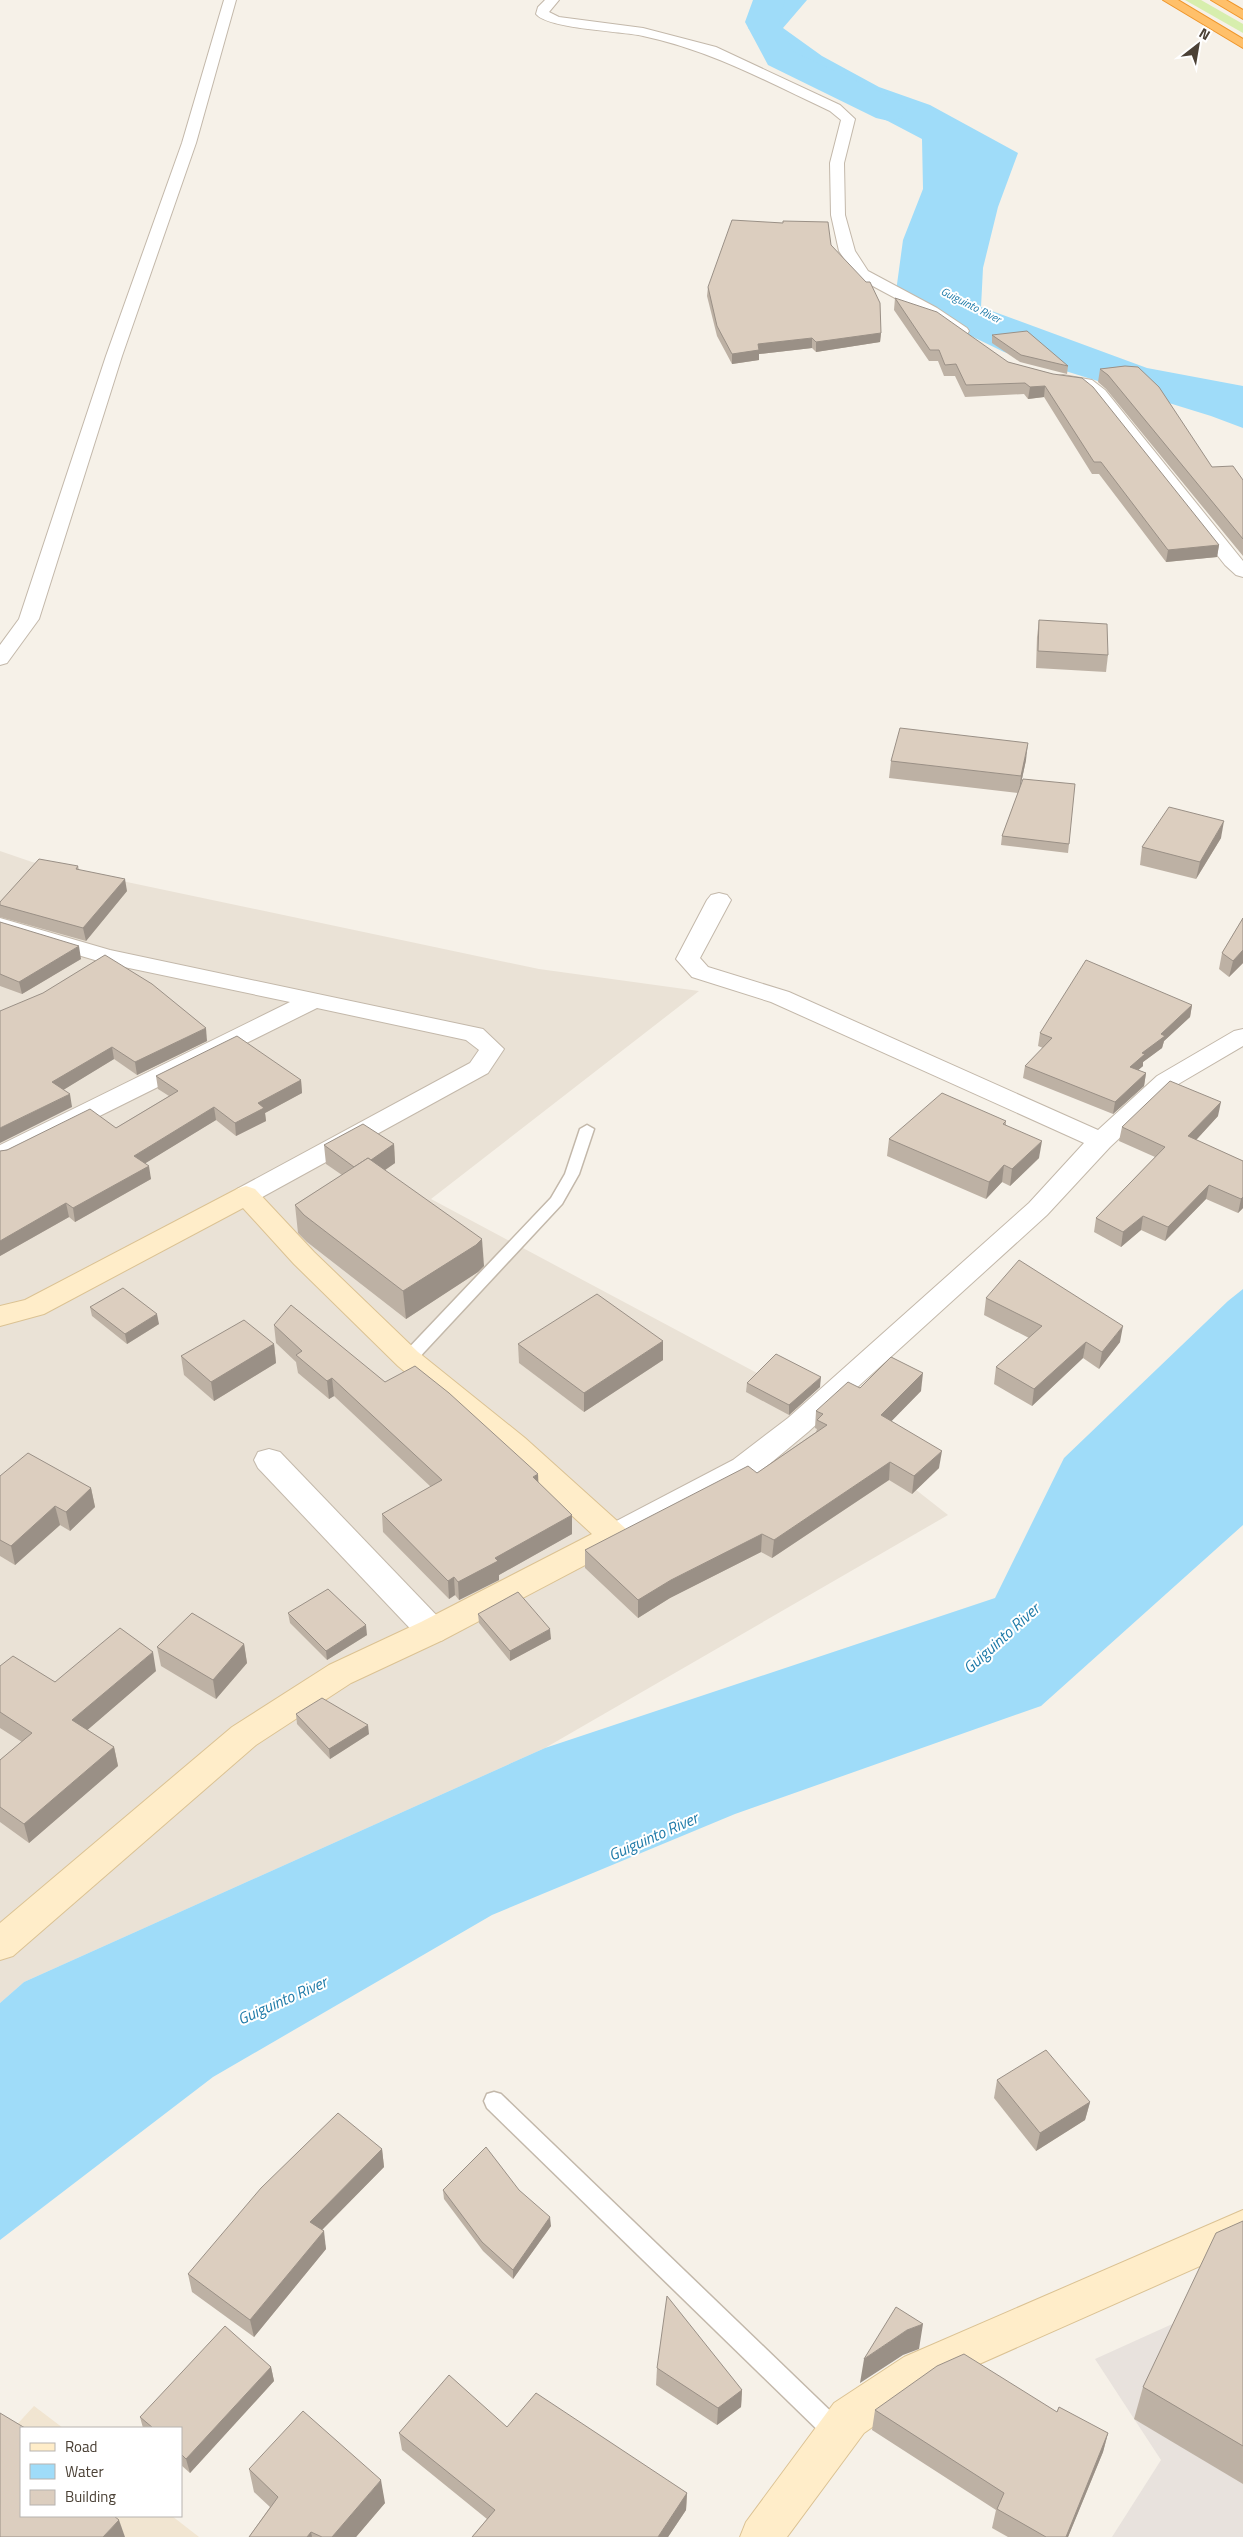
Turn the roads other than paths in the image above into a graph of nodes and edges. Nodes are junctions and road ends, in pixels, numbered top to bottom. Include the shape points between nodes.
1 (230, 0) edge
2 (553, 0) edge
3 (1169, 0) edge
4 (1217, 0) edge
5 (1243, 15) edge
6 (1243, 44) edge
7 (971, 338) edge
8 (1052, 380) edge
9 (1243, 571) edge
10 (0, 660) edge
11 (719, 900) dead end
12 (0, 925) edge
13 (105, 956) junction
14 (82, 970) edge
15 (312, 1001) junction
16 (1243, 1036) edge
17 (587, 1129) dead end
18 (1101, 1141) junction
19 (0, 1154) edge
20 (246, 1195) junction
21 (0, 1316) edge
22 (408, 1359) junction
23 (269, 1460) dead end
24 (614, 1536) junction
25 (432, 1631) junction
26 (0, 1945) edge
27 (494, 2101) dead end
28 (1243, 2228) edge
29 (838, 2433) junction
30 (761, 2537) edge

1 - 10 street via 189,143 114,356 29,619
2 - 7 street via 544,7 542,14 556,20 643,32 711,50 835,108 848,119 837,163 838,215 847,251 862,274 931,311
3 - 6 highway
4 - 5 highway
8 - 9 street via 1086,384 1099,394
11 - 18 street via 688,959 700,972 780,997
12 - 13 street
13 - 14 street
13 - 15 street
15 - 19 street
15 - 20 street via 474,1034 492,1050 479,1068
16 - 18 street via 1166,1081
17 - 22 lane via 572,1174 557,1201
18 - 24 street via 1038,1209 798,1425 744,1468
20 - 21 street via 34,1307
20 - 22 street via 304,1258
22 - 24 street via 515,1446
23 - 25 street
24 - 25 street
25 - 26 street via 340,1674 244,1736
27 - 29 lane
28 - 29 street via 918,2371 849,2418
29 - 30 street

